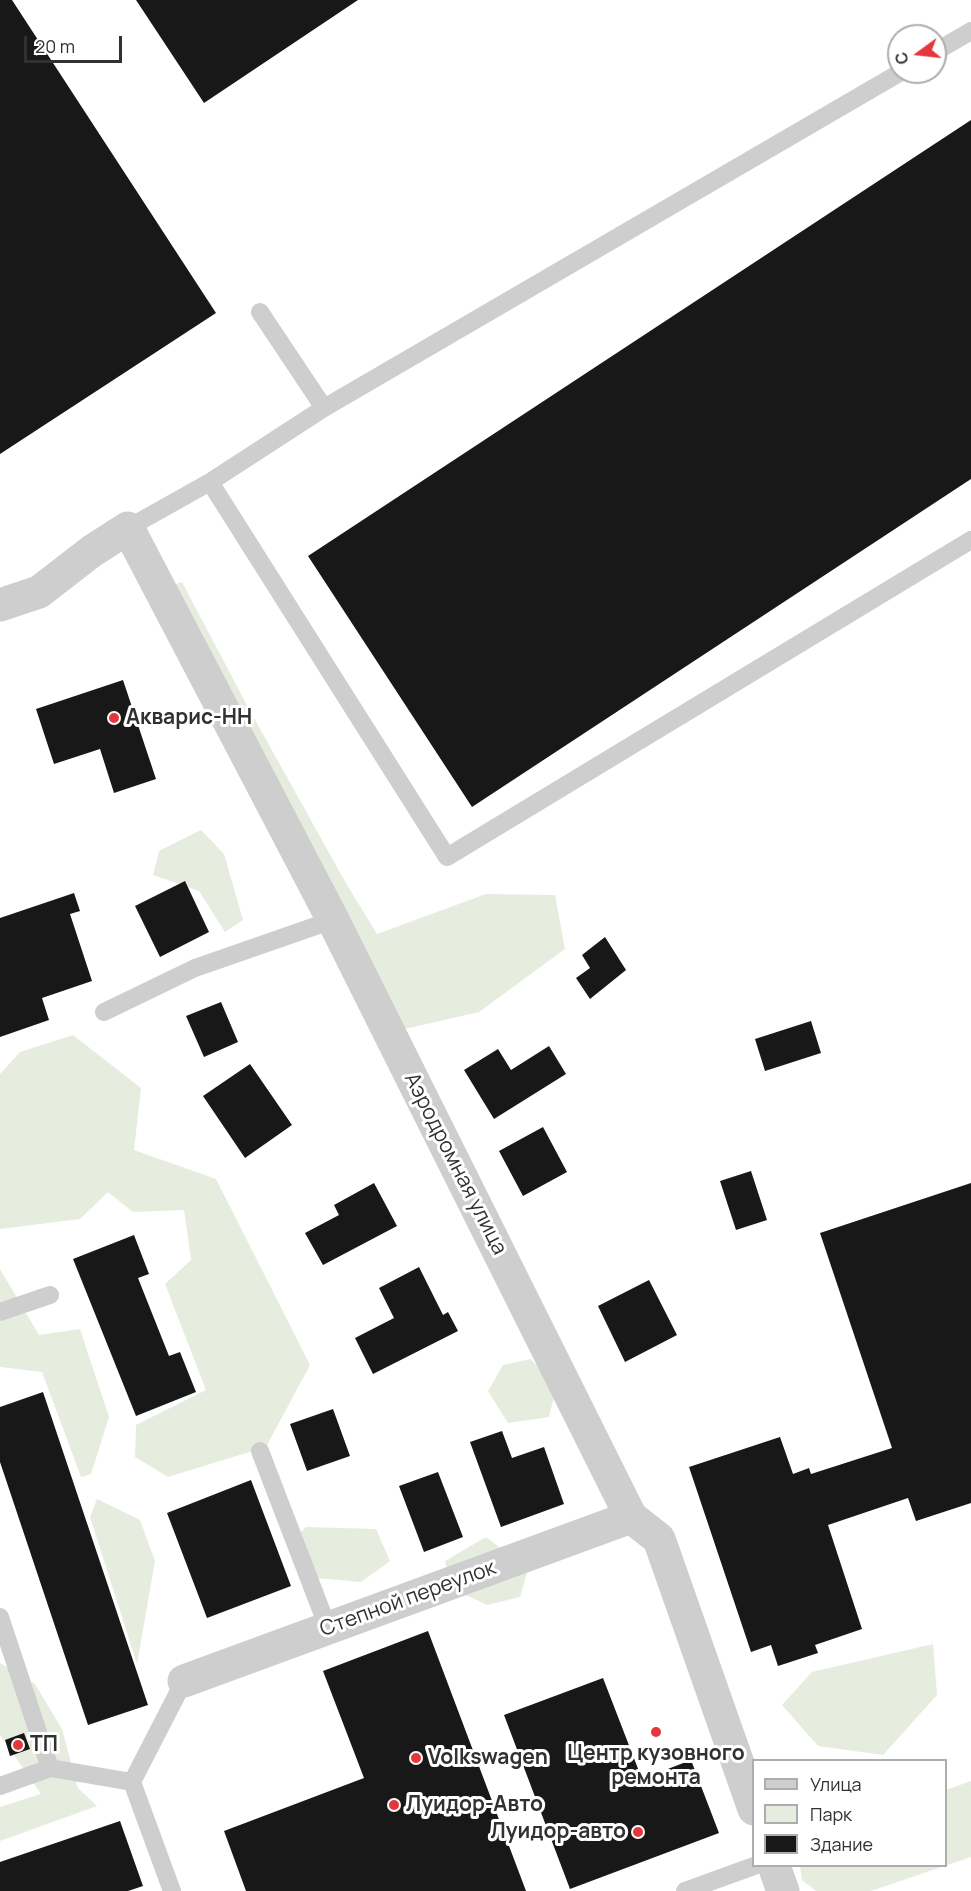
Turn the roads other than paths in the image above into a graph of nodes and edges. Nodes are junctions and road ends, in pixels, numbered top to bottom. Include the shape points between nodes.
1 (971, 32) edge
2 (947, 45) edge
3 (887, 80) edge
4 (260, 312) dead end
5 (324, 408) junction
6 (210, 482) junction
7 (128, 528) junction
8 (971, 540) edge
9 (0, 605) edge
10 (333, 920) junction
11 (104, 1012) dead end
12 (50, 1295) dead end
13 (0, 1312) edge
14 (260, 1451) dead end
15 (632, 1517) junction
16 (0, 1617) edge
17 (328, 1628) junction
18 (184, 1681) joint
19 (50, 1767) junction
20 (132, 1782) junction
21 (0, 1786) edge
22 (752, 1806) edge
23 (752, 1867) edge
24 (774, 1867) edge
25 (172, 1891) edge
26 (685, 1891) edge
27 (783, 1891) edge

1 - 2 lane
3 - 5 lane
4 - 5 lane
5 - 6 lane
6 - 7 lane
6 - 8 lane via 447,857
7 - 9 street via 39,592
7 - 10 street, Аэродромная улица
10 - 11 lane via 195,968
10 - 15 street, Аэродромная улица
12 - 13 lane
14 - 17 lane
15 - 17 street, Степной переулок
15 - 22 street, Аэродромная улица via 659,1539
16 - 19 lane
17 - 18 street, Степной переулок
18 - 20 lane
19 - 20 lane
19 - 21 lane
20 - 25 lane
23 - 26 lane
24 - 27 street

